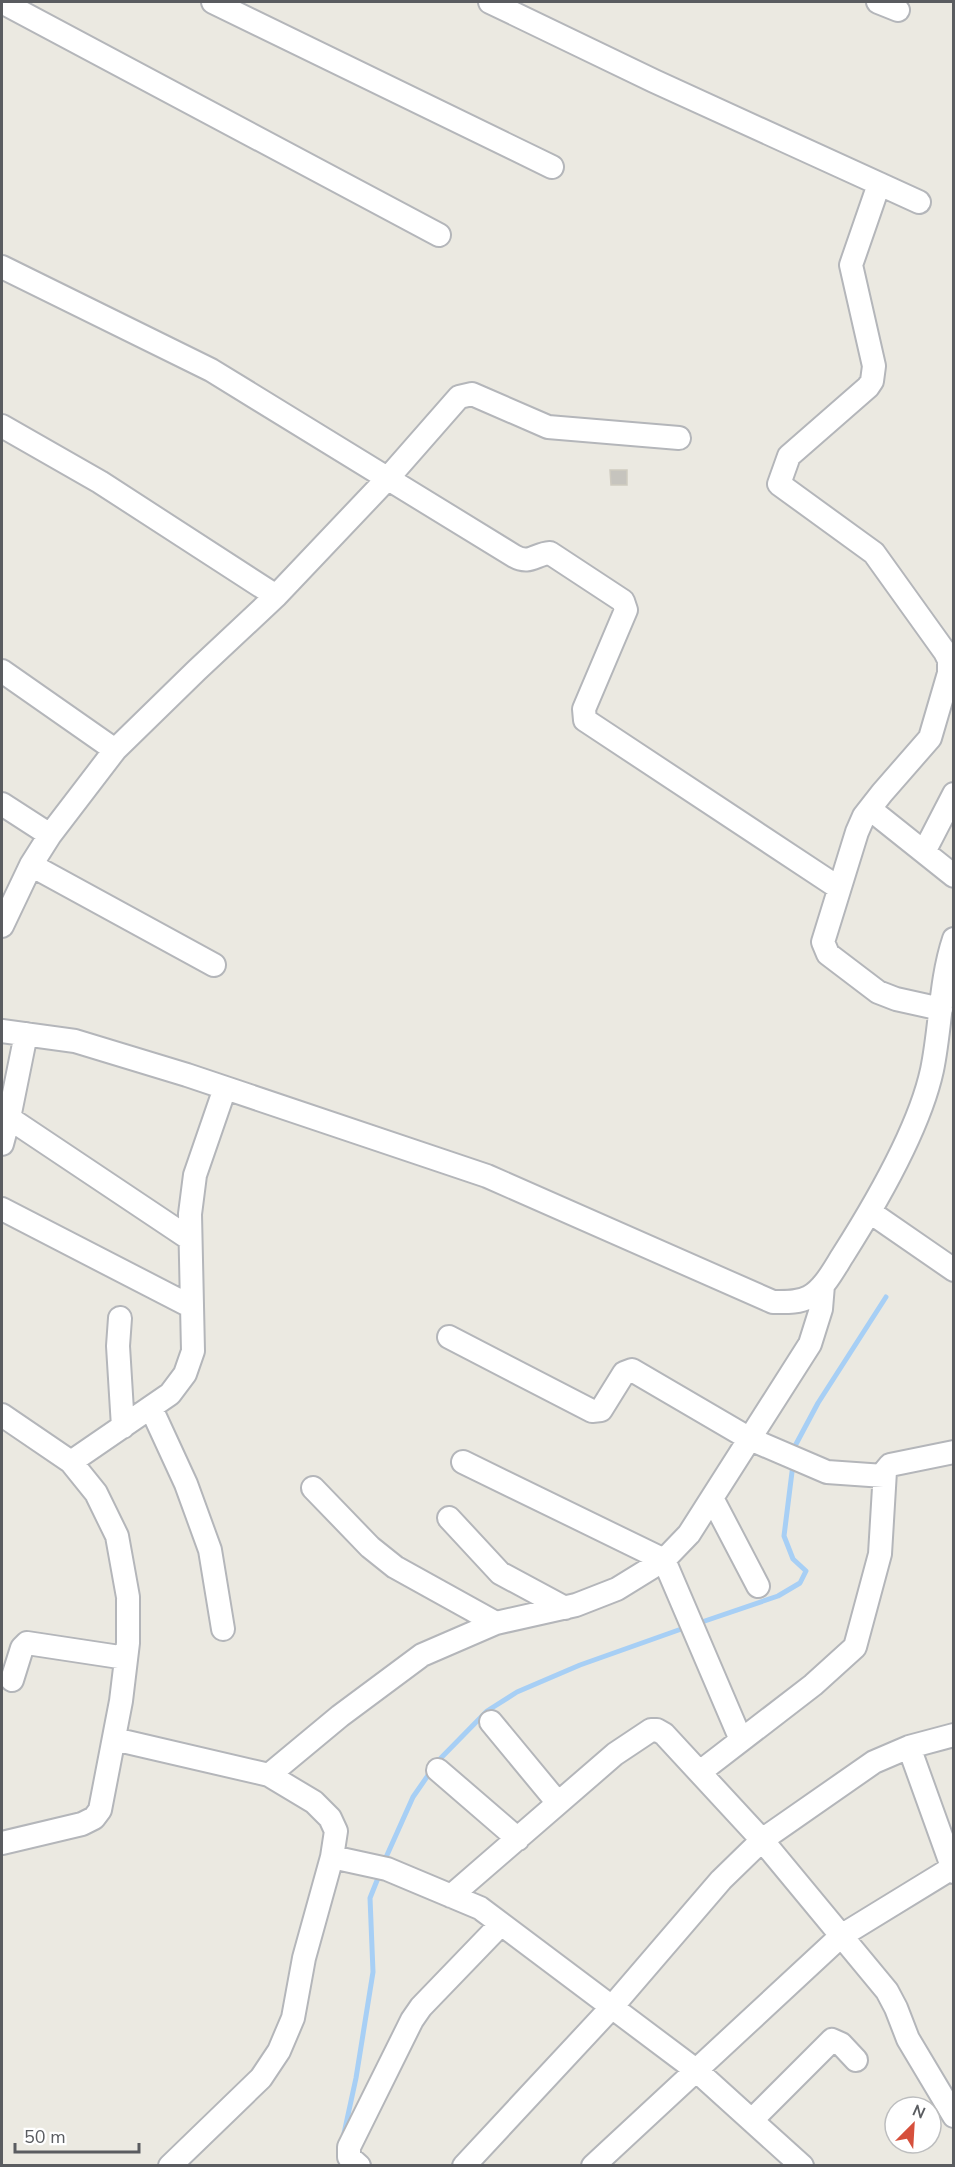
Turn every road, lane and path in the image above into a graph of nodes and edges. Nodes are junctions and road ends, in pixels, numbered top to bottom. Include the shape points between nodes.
1 (2, 2) edge
2 (213, 2) edge
3 (490, 2) edge
4 (552, 166) dead end
5 (879, 184) junction
6 (919, 202) dead end
7 (439, 235) dead end
8 (2, 267) edge
9 (2, 426) edge
10 (679, 438) dead end
11 (388, 478) junction
12 (276, 596) junction
13 (2, 671) edge
14 (115, 750) junction
15 (954, 794) edge
16 (2, 804) edge
17 (870, 808) junction
18 (50, 835) junction
19 (924, 852) junction
20 (31, 866) junction
21 (954, 876) edge
22 (839, 888) junction
23 (2, 926) edge
24 (954, 939) edge
25 (214, 965) dead end
26 (941, 1008) junction
27 (2, 1031) edge
28 (26, 1034) junction
29 (225, 1088) junction
30 (9, 1118) junction
31 (2, 1144) edge
32 (2, 1209) edge
33 (870, 1212) junction
34 (190, 1239) junction
35 (954, 1270) edge
36 (823, 1285) junction
37 (192, 1307) junction
38 (120, 1318) dead end
39 (449, 1337) dead end
40 (151, 1408) junction
41 (2, 1415) edge
42 (123, 1427) junction
43 (750, 1438) junction
44 (954, 1452) edge
45 (71, 1462) junction
46 (463, 1462) dead end
47 (884, 1476) junction
48 (313, 1488) dead end
49 (712, 1498) junction
50 (449, 1518) dead end
51 (664, 1560) junction
52 (758, 1586) dead end
53 (565, 1608) junction
54 (496, 1623) junction
55 (223, 1629) dead end
56 (126, 1658) junction
57 (12, 1680) dead end
58 (491, 1722) dead end
59 (954, 1735) edge
60 (114, 1739) junction
61 (741, 1740) junction
62 (909, 1747) junction
63 (438, 1770) dead end
64 (700, 1772) junction
65 (269, 1775) junction
66 (558, 1803) junction
67 (518, 1839) junction
68 (762, 1840) junction
69 (2, 1842) edge
70 (332, 1857) junction
71 (953, 1870) edge
72 (451, 1896) junction
73 (501, 1924) junction
74 (841, 1936) junction
75 (611, 2008) junction
76 (856, 2060) dead end
77 (697, 2071) junction
78 (954, 2116) edge
79 (752, 2120) junction
80 (170, 2166) edge
81 (359, 2166) edge
82 (464, 2166) edge
83 (593, 2166) edge
84 (802, 2166) edge

1 - 7 street
2 - 4 street
3 - 5 street
5 - 6 street
5 - 17 street via 850,265 874,366 872,381 789,456 779,484 874,553 949,660 949,673 930,738
8 - 11 street via 211,370
9 - 12 street via 100,482
10 - 11 street via 548,427 467,393 459,397
11 - 12 street
11 - 22 street via 520,559 531,560 550,553 623,601 626,609 584,709 585,720
12 - 14 street
13 - 14 street
14 - 18 street
15 - 19 street
16 - 18 street
17 - 19 street
17 - 22 street via 857,832
18 - 20 street
19 - 21 street
20 - 23 street
20 - 25 street
22 - 26 street via 823,942 828,954 878,992
24 - 26 street
26 - 33 street via 924,1098
27 - 28 street
28 - 29 street via 75,1041
28 - 30 street
29 - 34 street via 195,1175
29 - 36 street via 487,1176 773,1302 809,1297
30 - 31 street
30 - 34 street
32 - 37 street
33 - 35 street
33 - 36 street
34 - 37 street
36 - 43 street via 821,1309 810,1344
37 - 40 street via 193,1351 185,1374 170,1395
38 - 42 street
39 - 43 street via 592,1411 603,1408 627,1370 637,1372
40 - 42 street
40 - 55 street via 186,1484 210,1550
41 - 45 street
42 - 45 street
43 - 47 street via 827,1472
43 - 49 street
44 - 47 street via 890,1465
45 - 56 street via 96,1492 117,1536 128,1597
46 - 51 street
47 - 61 street via 880,1554 858,1642 813,1685
48 - 54 street via 370,1547 395,1566
49 - 51 street via 689,1534
49 - 52 street
50 - 53 street via 500,1573
51 - 53 street via 617,1589
51 - 61 street
53 - 54 street
54 - 65 street via 422,1655
56 - 57 street via 27,1643
56 - 60 street
58 - 66 street
59 - 62 street
60 - 65 street
60 - 69 street via 100,1810 94,1818
61 - 64 street
62 - 68 street via 874,1762
62 - 71 street
63 - 67 street
64 - 66 street via 664,1734 651,1730 615,1754
64 - 68 street
65 - 70 street via 314,1802 330,1818 336,1831
66 - 67 street
67 - 72 street
68 - 74 street
68 - 75 street via 692,1912
70 - 72 street via 383,1867
70 - 80 street via 304,1958 293,2018 279,2051 261,2078
71 - 74 street
72 - 73 street via 480,1908
73 - 75 street
73 - 81 street via 412,2020 349,2147 349,2157
74 - 77 street
74 - 78 street via 892,1999 908,2039
75 - 77 street
75 - 82 street
76 - 79 street via 832,2040
77 - 79 street
77 - 83 street
79 - 84 street

